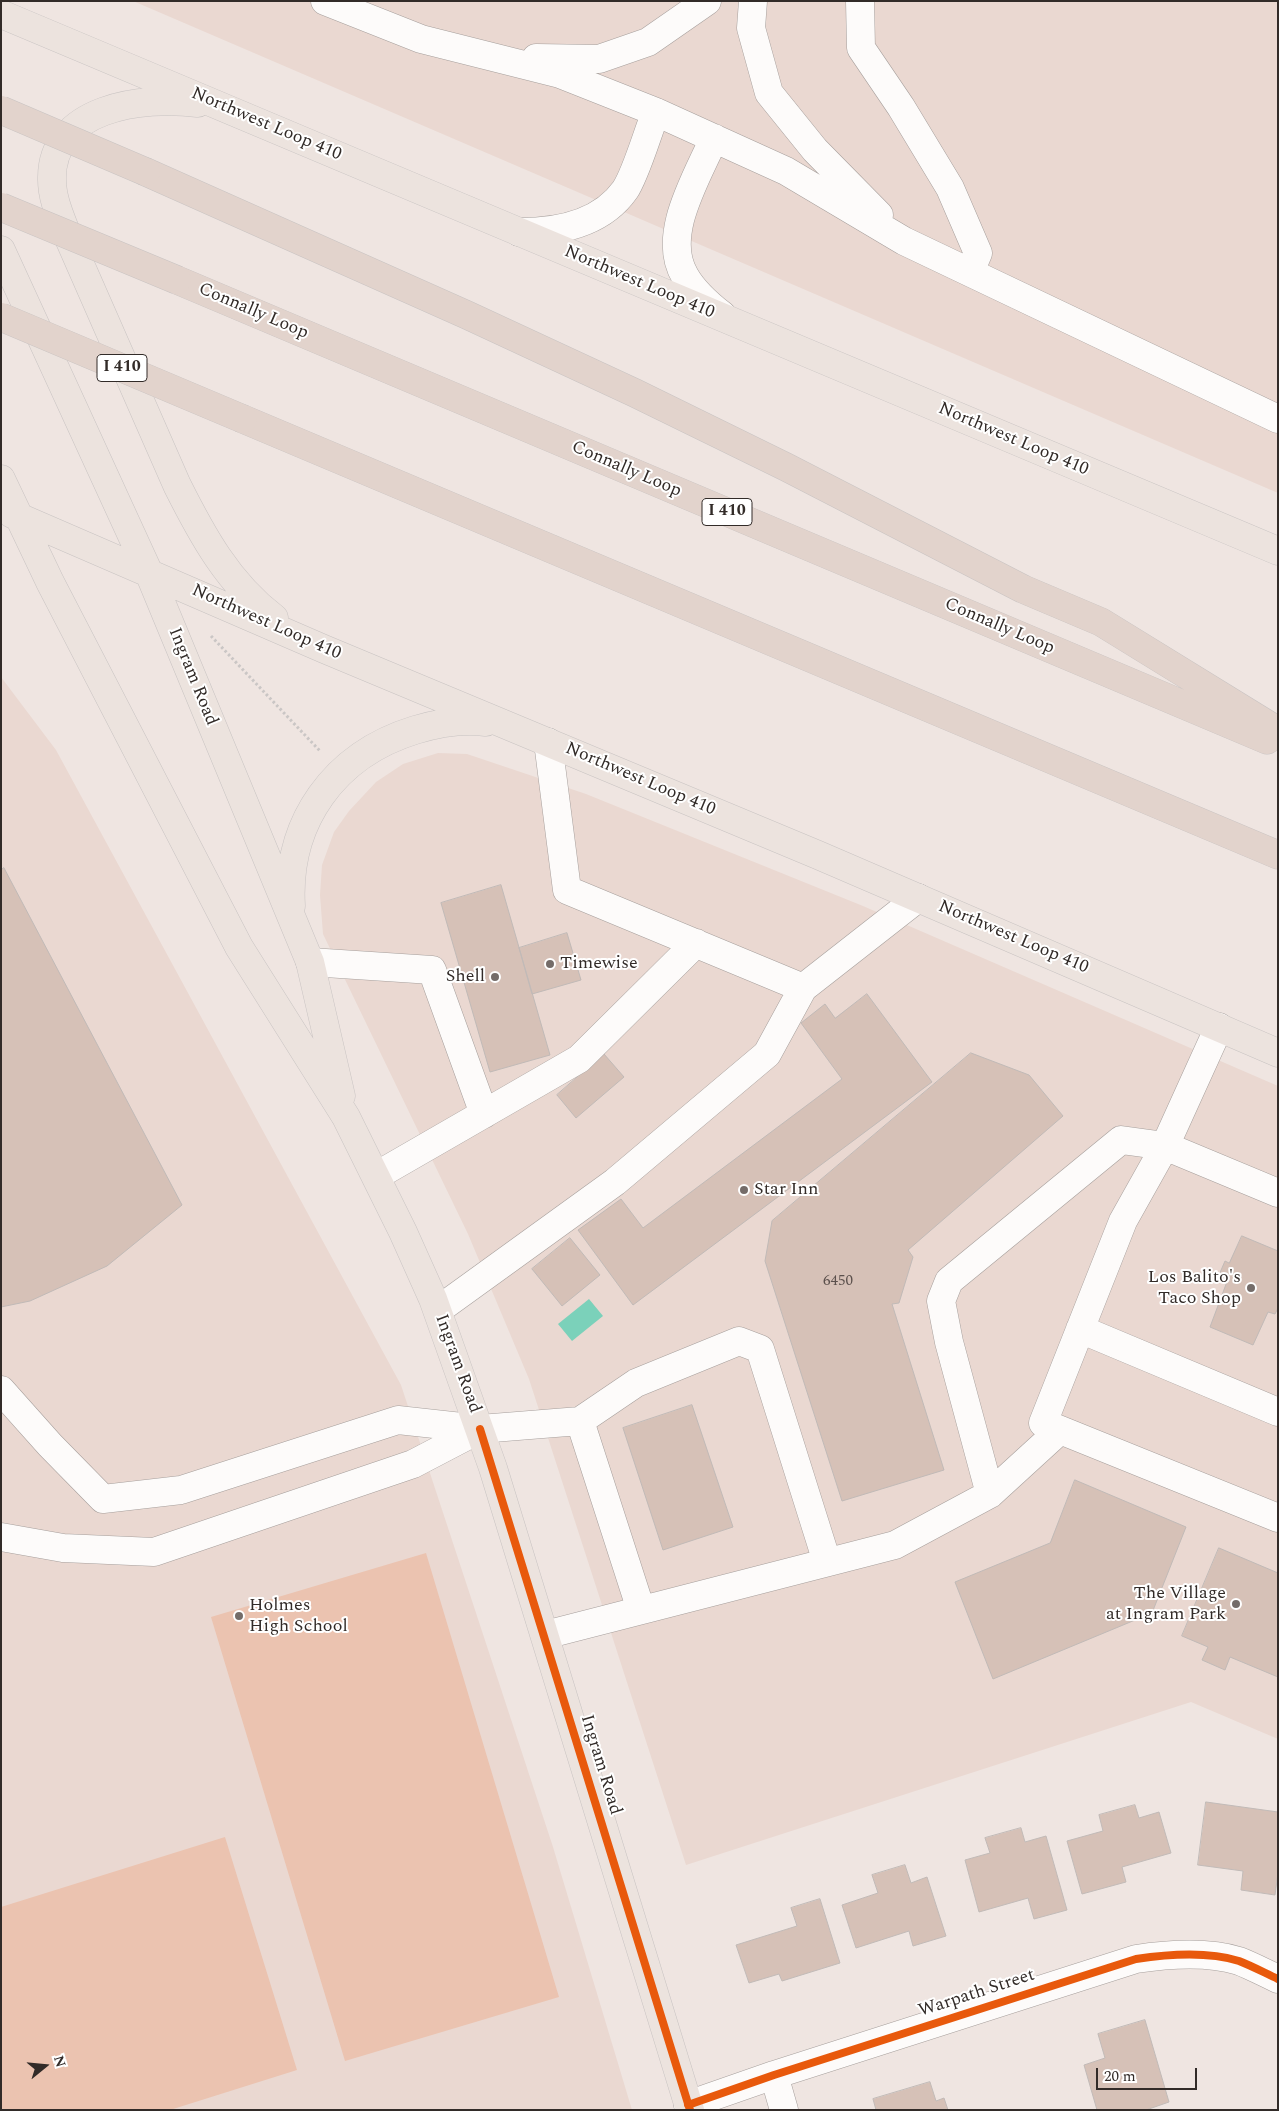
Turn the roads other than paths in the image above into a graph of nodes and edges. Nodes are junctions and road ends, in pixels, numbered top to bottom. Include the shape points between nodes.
1 (325, 1) edge
2 (707, 1) edge
3 (752, 1) edge
4 (860, 1) edge
5 (1, 14) edge
6 (490, 58) junction
7 (219, 106) junction
8 (1, 110) edge
9 (656, 112) junction
10 (714, 138) junction
11 (1, 206) edge
12 (519, 232) junction
13 (904, 241) junction
14 (1, 250) edge
15 (970, 272) junction
16 (1, 317) edge
17 (727, 320) junction
18 (1278, 419) edge
19 (1, 478) edge
20 (10, 513) edge
21 (1278, 551) edge
22 (149, 573) junction
23 (324, 649) junction
24 (513, 728) junction
25 (1278, 731) edge
26 (548, 742) junction
27 (1278, 745) edge
28 (1278, 855) edge
29 (918, 898) junction
30 (292, 920) junction
31 (696, 943) junction
32 (310, 962) junction
33 (803, 988) junction
34 (1219, 1027) junction
35 (1278, 1053) edge
36 (484, 1114) junction
37 (346, 1116) junction
38 (1165, 1146) junction
39 (376, 1176) junction
40 (1278, 1193) edge
41 (438, 1310) junction
42 (1080, 1329) junction
43 (1, 1390) edge
44 (10, 1412) edge
45 (1278, 1412) edge
46 (580, 1421) junction
47 (480, 1429) junction
48 (1060, 1430) junction
49 (990, 1494) junction
50 (1278, 1518) edge
51 (1, 1537) edge
52 (827, 1562) junction
53 (640, 1610) junction
54 (545, 1635) junction
55 (1278, 1979) edge
56 (774, 2074) junction
57 (689, 2108) edge
58 (784, 2110) edge

1 - 6 street via 421,39
2 - 6 street via 648,42 599,59
3 - 13 street via 751,28 769,93 815,150
4 - 15 street via 861,48 950,188 978,253
5 - 7 main road, Northwest Loop 410
6 - 9 street via 560,74
7 - 12 main road, Northwest Loop 410
7 - 23 main road via 147,102 98,114 63,139 55,159 52,182 58,213 66,232 177,484 210,548 257,605
8 - 25 highway, bridge via 458,311 626,389 1023,589 1101,622
9 - 10 street
9 - 12 street via 626,189 614,203 601,213 563,229
10 - 13 street via 786,171
10 - 17 street via 679,221 677,249 684,275 694,290
11 - 27 highway, Connally Loop / I 410, bridge
12 - 17 main road, Northwest Loop 410
13 - 15 street
14 - 22 main road, Ingram Road
15 - 18 street
16 - 28 highway, I 410, bridge
17 - 21 main road, Northwest Loop 410
19 - 20 main road, Ingram Road
20 - 22 main road, Northwest Loop 410
20 - 37 main road, Ingram Road via 239,947
22 - 23 main road, Northwest Loop 410
22 - 30 main road, Ingram Road
23 - 24 main road, Northwest Loop 410
24 - 26 main road, Northwest Loop 410
24 - 30 main road via 473,720 437,724 387,740 354,759 326,787 302,829 291,871
26 - 29 main road, Northwest Loop 410
26 - 31 street via 567,890
29 - 33 street
29 - 34 main road, Northwest Loop 410
30 - 32 main road, Ingram Road
31 - 33 street
31 - 36 street via 579,1059
32 - 36 street via 432,970
32 - 37 main road, Ingram Road
33 - 41 street via 767,1054 616,1182
34 - 35 main road, Northwest Loop 410
34 - 38 street
36 - 39 street
37 - 39 main road, Ingram Road
38 - 40 street
38 - 42 street via 1123,1221
38 - 49 street via 1120,1140 949,1281 941,1301
39 - 41 main road, Ingram Road
41 - 47 main road, Ingram Road
42 - 45 street
42 - 48 street via 1043,1423
43 - 44 street
44 - 47 street via 102,1499 181,1490 398,1420
46 - 47 street
46 - 52 street via 636,1383 739,1341 760,1349
46 - 53 street
47 - 51 street via 414,1464 154,1552 63,1548
47 - 54 main road, Ingram Road
48 - 49 street
48 - 50 street
49 - 52 street via 895,1545
52 - 53 street
53 - 54 street
54 - 57 main road, Ingram Road
55 - 56 street, Warpath Street via 1239,1961 1208,1955 1136,1959
56 - 57 street, Warpath Street
56 - 58 street

